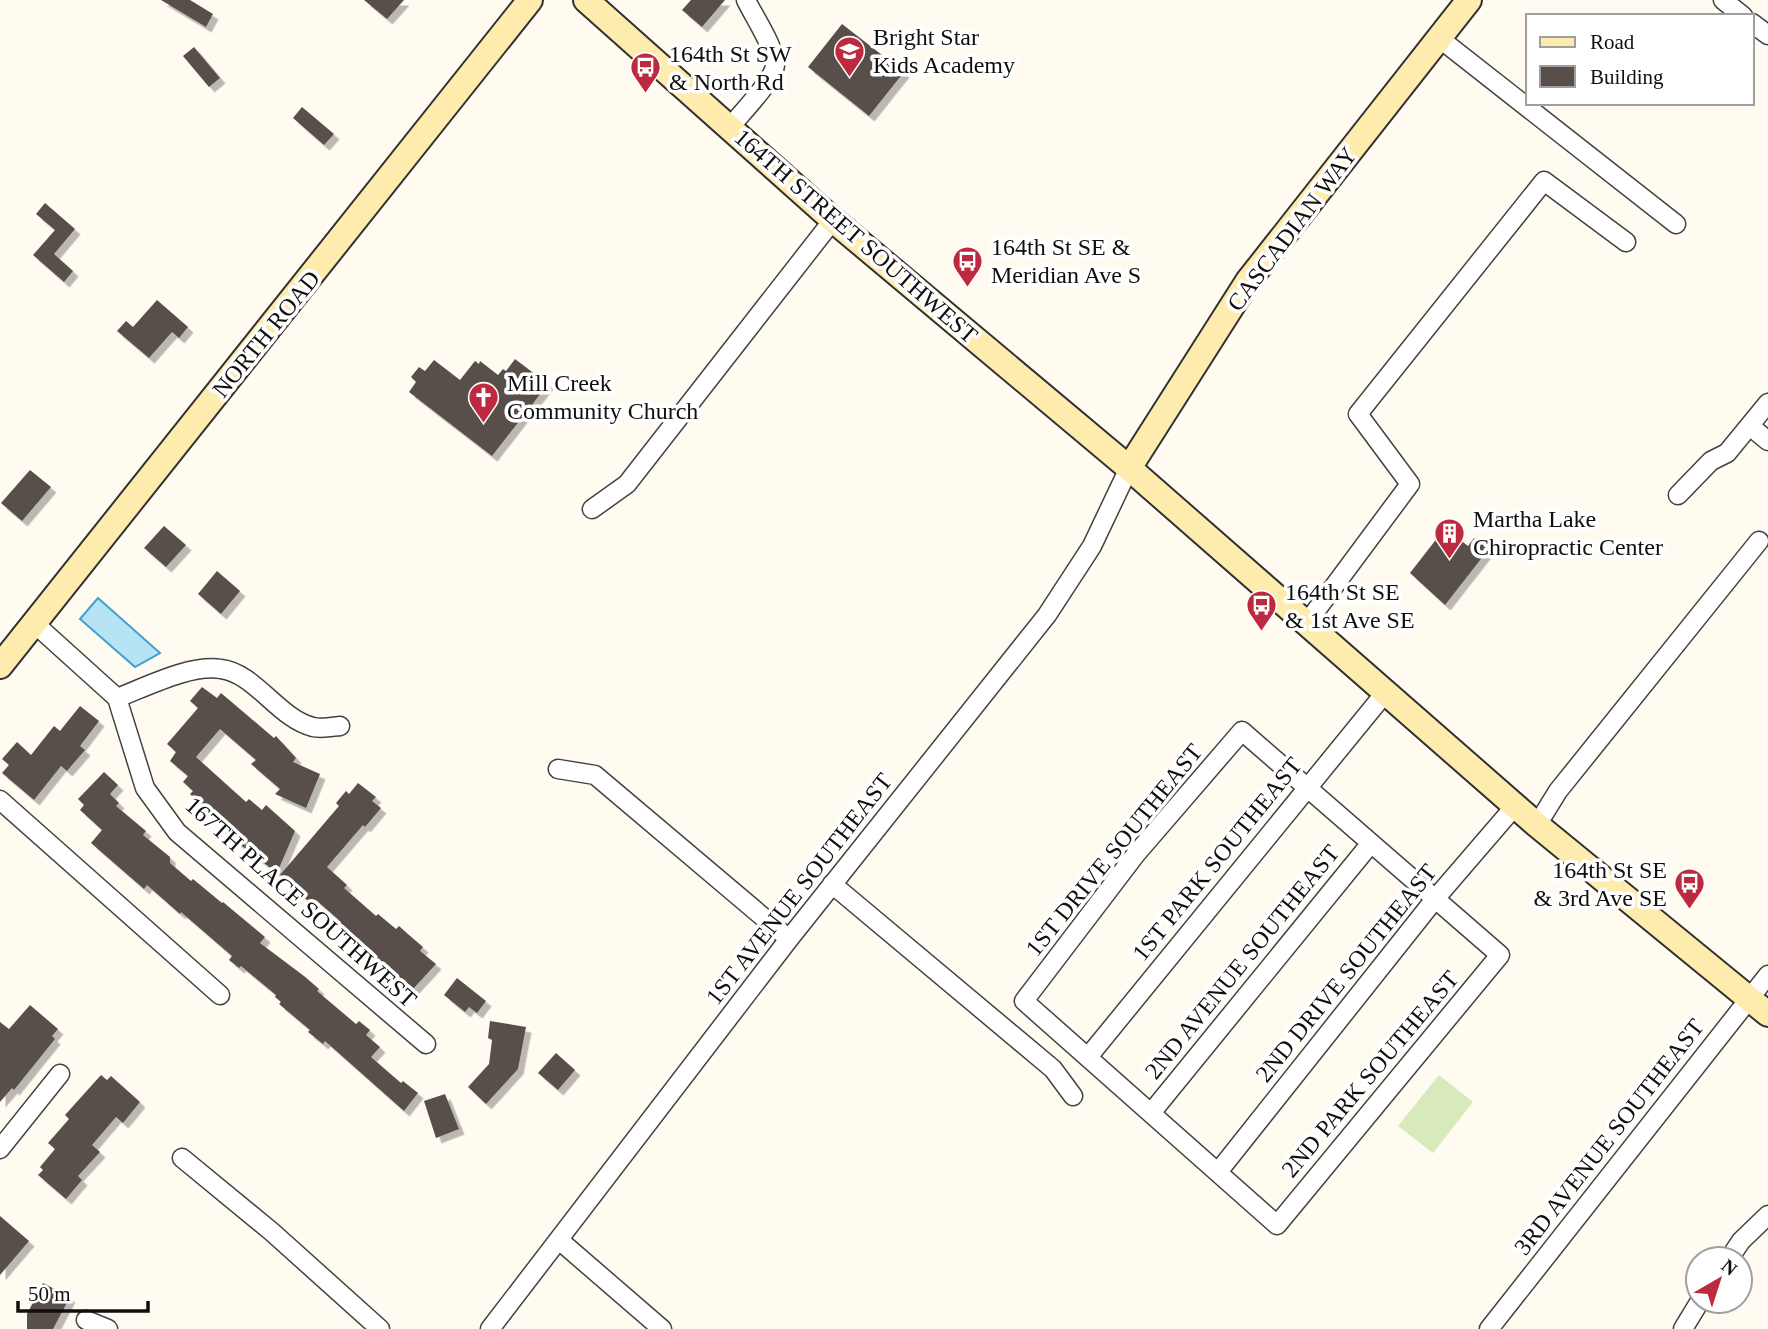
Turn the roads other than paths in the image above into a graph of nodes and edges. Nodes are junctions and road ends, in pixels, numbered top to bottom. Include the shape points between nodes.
1 (530, 0) edge
2 (586, 0) edge
3 (746, 0) edge
4 (1469, 0) edge
5 (1723, 0) edge
6 (1740, 14) edge
7 (1439, 38) junction
8 (730, 127) junction
9 (833, 220) junction
10 (1676, 224) dead end
11 (1626, 242) dead end
12 (1768, 403) edge
13 (1750, 426) junction
14 (1768, 441) edge
15 (1129, 468) junction
16 (1678, 495) dead end
17 (592, 509) dead end
18 (1759, 541) dead end
19 (35, 624) junction
20 (1306, 624) junction
21 (0, 666) edge
22 (1385, 693) junction
23 (117, 698) junction
24 (340, 726) dead end
25 (558, 769) dead end
26 (1307, 786) junction
27 (0, 800) edge
28 (1515, 806) junction
29 (1537, 825) junction
30 (1371, 843) junction
31 (832, 884) junction
32 (1436, 899) junction
33 (789, 939) junction
34 (1768, 975) edge
35 (220, 995) dead end
36 (1758, 1007) edge
37 (426, 1045) dead end
38 (1088, 1058) junction
39 (60, 1074) dead end
40 (1073, 1096) dead end
41 (1151, 1113) junction
42 (0, 1149) edge
43 (182, 1158) dead end
44 (1218, 1172) junction
45 (1768, 1215) edge
46 (559, 1240) junction
47 (1738, 1245) edge
48 (86, 1320) dead end
49 (108, 1329) edge
50 (380, 1329) edge
51 (490, 1329) edge
52 (662, 1329) edge
53 (1489, 1329) edge

1 - 19 main road, NORTH ROAD
2 - 8 main road, 164TH STREET SOUTHWEST
3 - 8 street via 775,66
4 - 7 main road, CASCADIAN WAY
5 - 6 street
7 - 10 street
7 - 15 main road, CASCADIAN WAY via 1248,281
8 - 9 main road, 164TH STREET SOUTHWEST
9 - 15 main road, 164TH STREET SOUTHWEST
9 - 17 street via 627,484
11 - 20 street via 1544,181 1358,414 1410,484
12 - 13 street
13 - 14 street
13 - 16 street via 1727,453 1711,461
15 - 20 main road, 164TH STREET SOUTHWEST
15 - 31 street, 1ST AVENUE SOUTHEAST via 1092,546 1047,615
18 - 29 street via 1558,791
19 - 21 main road, NORTH ROAD
19 - 23 street
20 - 22 main road, 164TH STREET SOUTHWEST
22 - 26 street, 1ST PARK SOUTHEAST
22 - 28 main road, 164TH STREET SOUTHWEST
23 - 24 street via 206,668 224,669 295,719 314,728
23 - 37 street, 167TH PLACE SOUTHWEST via 145,788 177,832
25 - 33 street via 595,775
26 - 30 street
26 - 38 street, 1ST PARK SOUTHEAST
26 - 38 street, 1ST DRIVE SOUTHEAST via 1242,732 1136,854 1024,1001
27 - 35 street
28 - 29 main road, 164TH STREET SOUTHWEST
28 - 32 street, 2ND DRIVE SOUTHEAST
29 - 36 main road, 164TH STREET SOUTHWEST
30 - 32 street
30 - 41 street, 2ND AVENUE SOUTHEAST
31 - 33 street, 1ST AVENUE SOUTHEAST
31 - 40 street via 1053,1069
32 - 44 street, 2ND DRIVE SOUTHEAST
32 - 44 street, 2ND PARK SOUTHEAST via 1500,955 1278,1225
33 - 46 street, 1ST AVENUE SOUTHEAST
34 - 36 street, 3RD AVENUE SOUTHEAST
36 - 53 street, 3RD AVENUE SOUTHEAST
38 - 41 street
39 - 42 street
41 - 44 street
43 - 50 street
45 - 47 street
46 - 51 street, 1ST AVENUE SOUTHEAST
46 - 52 street
48 - 49 street

